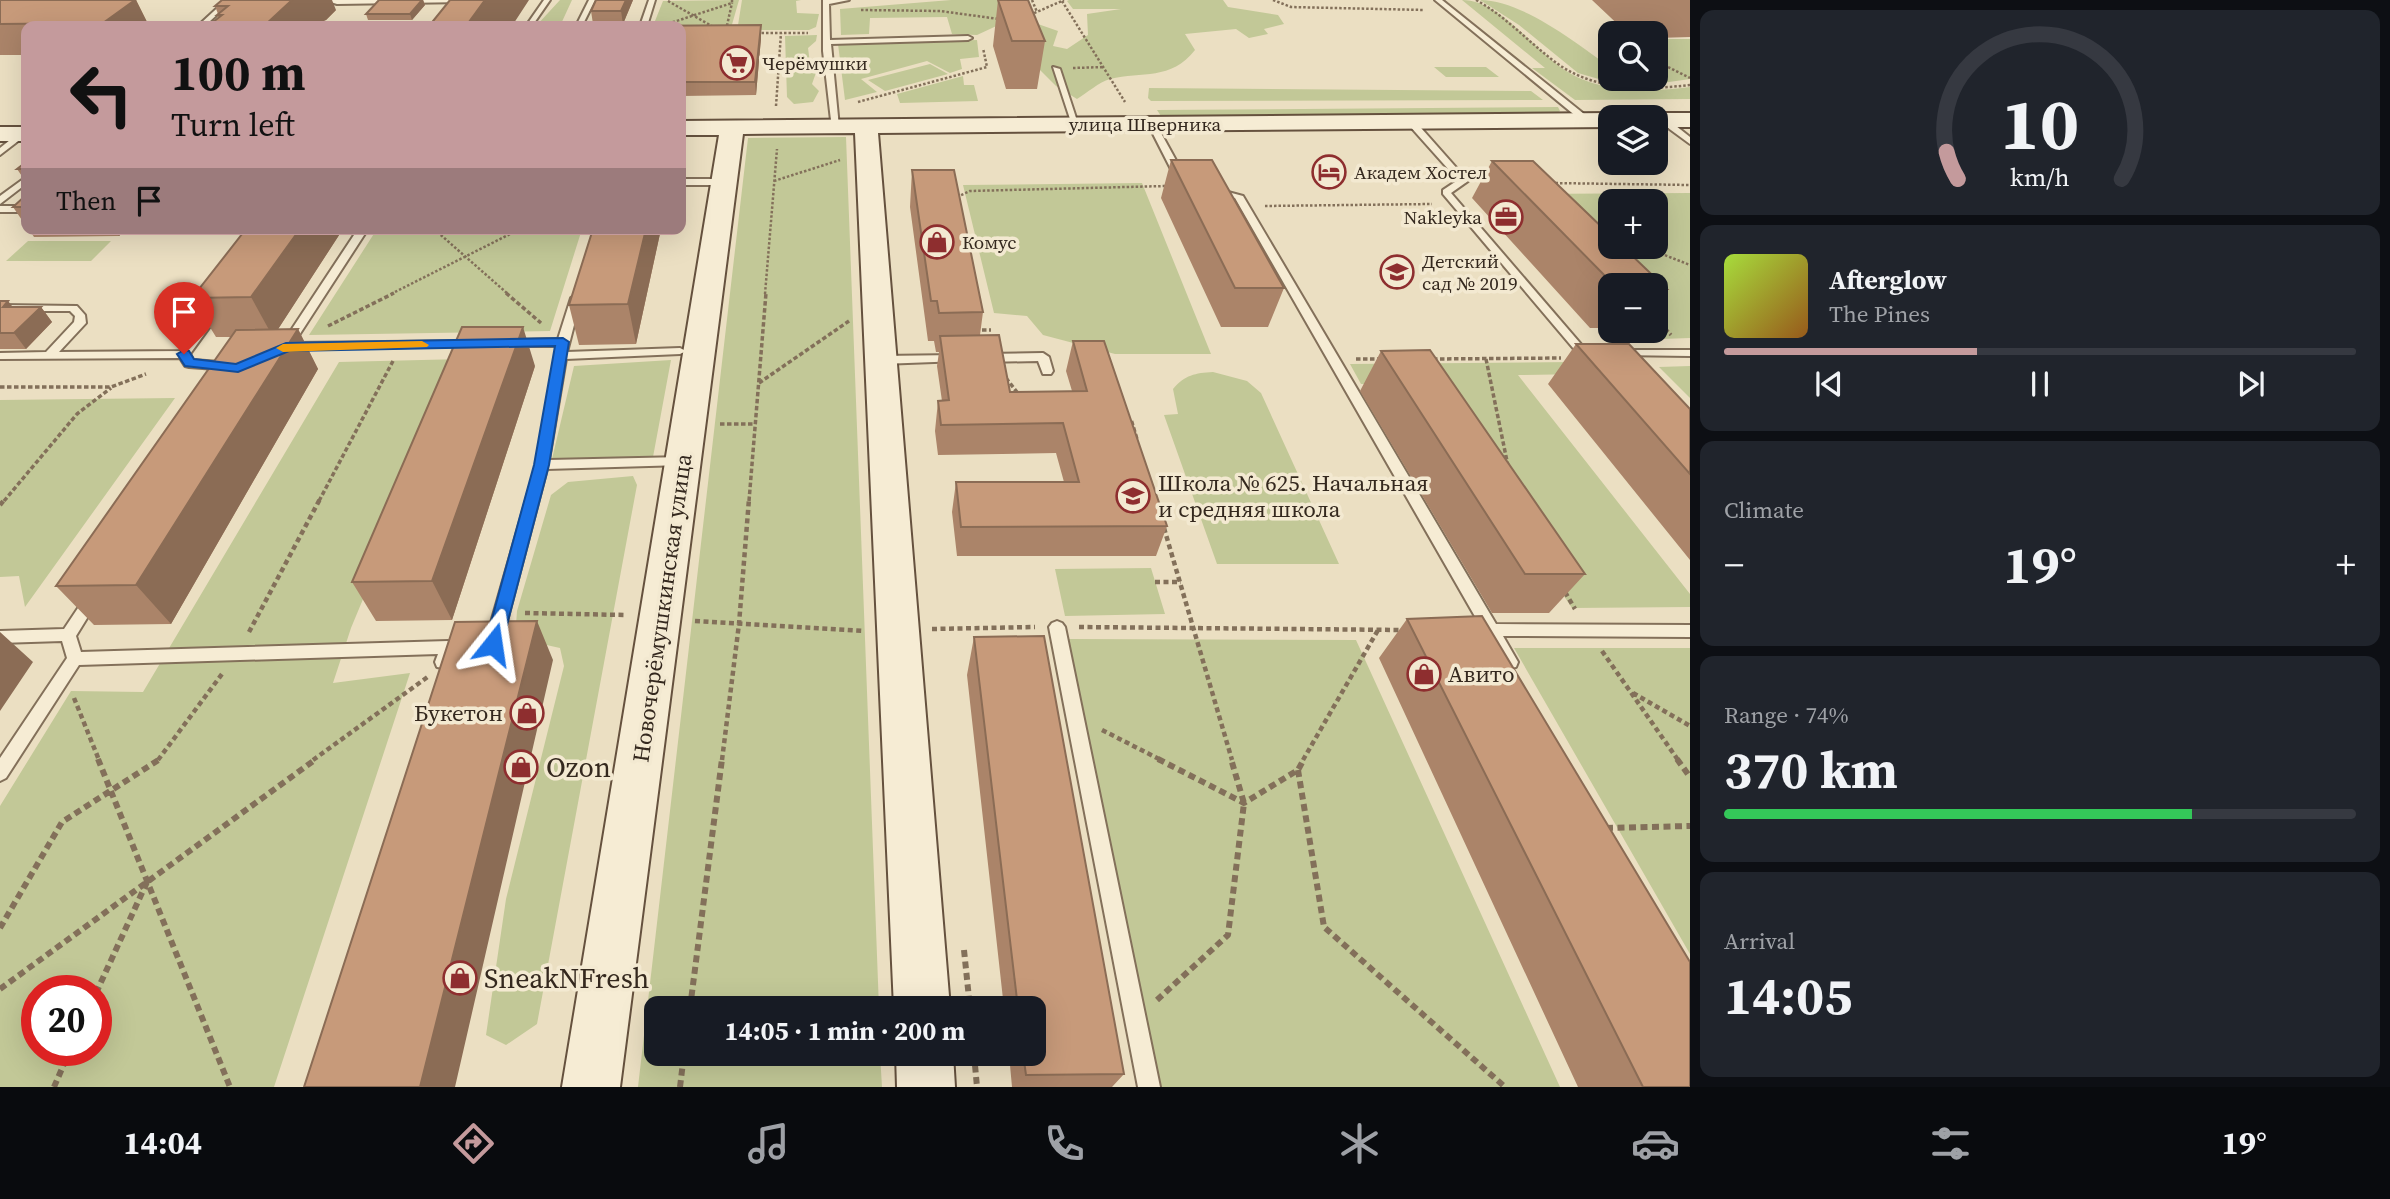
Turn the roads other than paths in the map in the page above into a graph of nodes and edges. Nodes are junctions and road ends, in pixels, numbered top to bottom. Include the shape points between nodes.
1 (230, 0) edge
2 (327, 0) edge
3 (467, 0) edge
4 (547, 0) edge
5 (592, 0) edge
6 (652, 0) edge
7 (846, 0) edge
8 (1438, 0) edge
9 (826, 1) edge
10 (337, 2) junction
11 (462, 8) edge
12 (331, 10) dead end
13 (456, 17) edge
14 (325, 18) dead end
15 (207, 21) edge
16 (323, 21) edge
17 (453, 21) edge
18 (532, 21) edge
19 (582, 21) edge
20 (645, 21) edge
21 (826, 38) junction
22 (968, 38) dead end
23 (1056, 69) road end
24 (1598, 120) edge
25 (1668, 120) edge
26 (1690, 120) edge
27 (1586, 121) junction
28 (1411, 122) junction
29 (1152, 124) junction
30 (1076, 125) junction
31 (1668, 126) edge
32 (835, 127) junction
33 (866, 127) junction
34 (686, 128) edge
35 (732, 128) junction
36 (16, 134) edge
37 (1690, 141) edge
38 (0, 152) edge
39 (686, 182) edge
40 (726, 182) junction
41 (21, 184) edge
42 (1184, 185) edge
43 (1198, 188) edge
44 (0, 201) edge
45 (0, 209) edge
46 (21, 209) edge
47 (359, 235) edge
48 (578, 292) edge
49 (230, 294) edge
50 (0, 308) edge
51 (496, 343) edge
52 (482, 344) edge
53 (286, 347) junction
54 (562, 349) junction
55 (680, 351) dead end
56 (274, 352) edge
57 (1690, 353) edge
58 (184, 354) junction
59 (0, 356) edge
60 (49, 356) junction
61 (881, 360) junction
62 (1047, 371) dead end
63 (243, 375) edge
64 (684, 461) junction
65 (542, 465) junction
66 (98, 590) edge
67 (1057, 627) road end
68 (1491, 630) junction
69 (1690, 631) edge
70 (68, 635) junction
71 (0, 637) edge
72 (482, 645) edge
73 (75, 659) junction
74 (439, 673) edge
75 (1518, 677) edge
76 (0, 773) edge
77 (921, 996) edge
78 (925, 1066) edge
79 (591, 1087) edge
80 (926, 1087) edge
81 (1149, 1087) edge

1 - 15 lane
2 - 10 lane
3 - 10 lane
3 - 11 lane
4 - 18 lane
5 - 19 lane
6 - 20 lane
7 - 9 lane
8 - 27 lane
9 - 21 lane
10 - 12 lane
13 - 17 lane
14 - 16 lane
21 - 22 lane
21 - 32 lane
23 - 30 lane
24 - 27 street, улица Шверника
25 - 26 street
27 - 28 street, улица Шверника
28 - 29 street, улица Шверника
28 - 57 lane via 1463,181 1446,192 1583,353
29 - 30 street, улица Шверника
29 - 42 lane
30 - 33 street, улица Шверника
31 - 37 lane
32 - 33 street, улица Шверника
32 - 35 street, улица Шверника
33 - 61 street
34 - 35 street, улица Шверника
35 - 40 street, Новочерёмушкинская улица
36 - 38 lane
39 - 40 lane
40 - 64 street, Новочерёмушкинская улица
41 - 44 lane
43 - 68 lane via 1238,197 1244,206
45 - 46 lane
47 - 53 lane
48 - 54 lane
49 - 58 lane
50 - 60 lane via 73,308 80,323
51 - 54 lane
52 - 53 lane
53 - 56 lane
54 - 55 lane
54 - 65 lane
58 - 60 lane
58 - 63 lane via 189,363 238,368
59 - 60 lane
61 - 62 lane via 1043,357
61 - 77 street
64 - 65 lane
64 - 79 street, Новочерёмушкинская улица
65 - 72 lane via 493,644
66 - 70 lane
67 - 81 lane
68 - 69 lane
68 - 75 lane
70 - 71 lane
70 - 73 lane
73 - 74 lane via 454,646
73 - 76 lane
78 - 80 street

